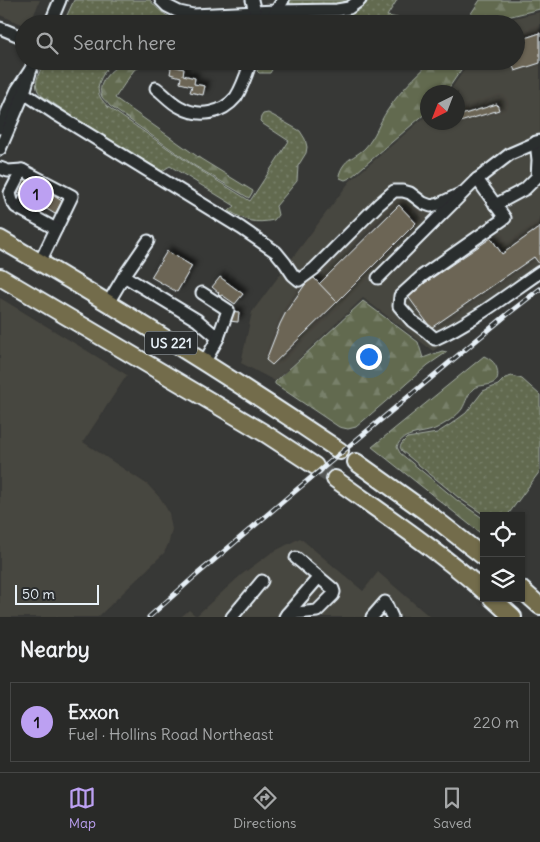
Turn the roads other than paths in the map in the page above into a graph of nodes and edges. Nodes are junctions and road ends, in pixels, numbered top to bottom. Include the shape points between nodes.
1 (60, 0) edge
2 (161, 0) edge
3 (252, 0) edge
4 (283, 0) edge
5 (360, 0) edge
6 (276, 11) junction
7 (54, 15) edge
8 (193, 15) edge
9 (256, 15) edge
10 (265, 15) edge
11 (274, 15) edge
12 (0, 28) edge
13 (15, 34) edge
14 (29, 70) edge
15 (31, 70) edge
16 (248, 70) edge
17 (156, 88) dead end
18 (24, 93) junction
19 (0, 128) edge
20 (538, 141) edge
21 (0, 149) edge
22 (0, 168) edge
23 (22, 170) junction
24 (477, 179) junction
25 (462, 193) junction
26 (26, 197) tunnel mouth
27 (38, 204) tunnel mouth
28 (495, 205) junction
29 (20, 209) junction
30 (31, 215) junction
31 (56, 229) junction
32 (0, 239) edge
33 (148, 241) dead end
34 (40, 262) junction
35 (540, 272) edge
36 (124, 276) junction
37 (0, 277) edge
38 (378, 278) dead end
39 (0, 282) edge
40 (18, 287) junction
41 (202, 293) dead end
42 (108, 303) junction
43 (218, 338) junction
44 (204, 363) junction
45 (340, 451) dead end
46 (356, 462) dead end
47 (315, 466) tunnel mouth
48 (335, 479) tunnel mouth
49 (480, 554) edge
50 (296, 558) dead end
51 (319, 577) junction
52 (262, 581) dead end
53 (480, 587) edge
54 (525, 593) edge
55 (496, 602) edge
56 (540, 606) edge
57 (233, 616) edge
58 (286, 616) edge
59 (372, 617) edge
60 (392, 617) edge
61 (513, 617) edge

1 - 7 street
2 - 8 street via 179,12
3 - 9 street
4 - 6 street
5 - 6 street via 349,8 337,10
6 - 10 street
6 - 11 street
12 - 13 street
14 - 19 street
15 - 18 street
16 - 17 street via 230,103 208,114 193,113 179,107
18 - 21 street
18 - 25 street via 255,237 276,252 299,280 394,191 410,192 432,206
20 - 24 street via 510,154
20 - 28 street via 537,177 525,189
22 - 23 street
23 - 29 street via 10,193 12,201
23 - 31 street via 47,187 72,196
24 - 25 street
24 - 28 street
25 - 38 street
26 - 29 street
27 - 30 street
28 - 35 street via 505,218 422,276 400,296 399,306 435,339
29 - 30 street
30 - 31 street
31 - 34 street
32 - 34 highway, US 221
33 - 36 street
34 - 42 highway, US 221
36 - 42 street
36 - 43 street via 198,320
37 - 40 highway, US 221
39 - 40 highway
40 - 47 highway, US 221
41 - 43 street via 228,310
42 - 44 highway, US 221
43 - 44 street
44 - 45 highway, US 221
46 - 49 highway
48 - 53 highway
50 - 51 street
51 - 58 street
51 - 58 street via 333,589 333,595 317,611
52 - 57 street
54 - 56 highway
55 - 61 highway
59 - 60 street via 385,602

